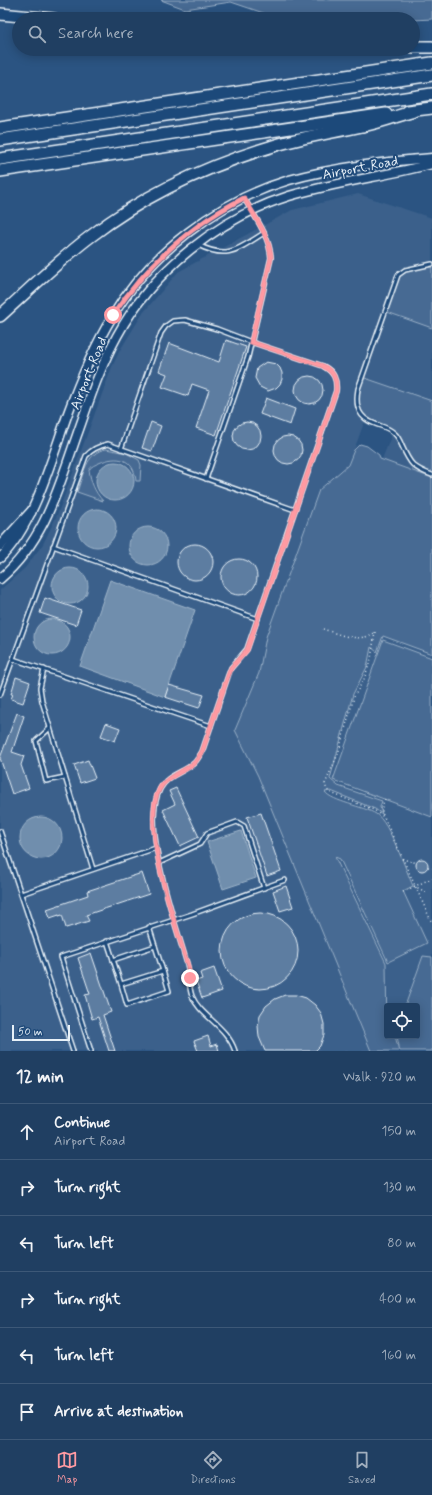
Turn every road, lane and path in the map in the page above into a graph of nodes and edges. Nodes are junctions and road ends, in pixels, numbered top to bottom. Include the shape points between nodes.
1 (0, 14) edge
2 (12, 15) edge
3 (420, 47) edge
4 (432, 47) edge
5 (432, 63) edge
6 (432, 76) edge
7 (432, 94) edge
8 (432, 108) edge
9 (414, 111) junction
10 (0, 128) edge
11 (0, 140) edge
12 (432, 158) edge
13 (0, 159) edge
14 (432, 164) edge
15 (0, 171) edge
16 (244, 198) junction
17 (251, 211) junction
18 (264, 233) junction
19 (197, 244) junction
20 (432, 264) edge
21 (29, 288) junction
22 (0, 306) edge
23 (0, 316) edge
24 (251, 342) junction
25 (121, 449) junction
26 (432, 475) edge
27 (206, 479) junction
28 (295, 510) junction
29 (31, 512) junction
30 (0, 546) edge
31 (53, 546) junction
32 (0, 558) edge
33 (0, 579) edge
34 (258, 619) junction
35 (323, 629) dead end
36 (12, 659) junction
37 (44, 669) junction
38 (0, 695) edge
39 (211, 726) junction
40 (50, 728) junction
41 (65, 777) junction
42 (385, 799) dead end
43 (385, 818) junction
44 (0, 831) edge
45 (156, 848) junction
46 (402, 859) junction
47 (159, 863) junction
48 (417, 863) dead end
49 (428, 867) dead end
50 (432, 868) edge
51 (93, 869) junction
52 (432, 878) edge
53 (285, 880) dead end
54 (414, 886) junction
55 (264, 888) junction
56 (403, 892) dead end
57 (428, 893) dead end
58 (22, 894) junction
59 (174, 919) junction
60 (432, 923) edge
61 (149, 927) junction
62 (107, 941) junction
63 (155, 946) junction
64 (113, 960) junction
65 (163, 971) junction
66 (121, 984) junction
67 (74, 1051) edge
68 (91, 1051) edge
69 (235, 1051) edge

1 - 2 highway
3 - 4 highway
5 - 10 highway
6 - 11 highway
7 - 13 highway
8 - 9 highway
9 - 15 highway
9 - 21 highway via 363,126 272,146 227,161 188,178 150,197 103,227
12 - 16 street, Airport Road via 316,174 276,185
14 - 17 street, Airport Road via 304,192
16 - 17 lane
16 - 29 street, Airport Road via 200,225 167,251 138,282 113,315 79,386
17 - 18 lane
17 - 19 street, Airport Road
18 - 19 lane via 235,251 221,253
18 - 24 lane via 271,258
19 - 33 street, Airport Road via 151,288 118,334 99,374 44,524 23,556
20 - 26 lane via 405,270 398,275 358,389 356,407 368,421 395,433 413,466
21 - 22 highway
21 - 23 highway
24 - 25 lane via 185,320 166,326 161,333
24 - 27 lane
24 - 28 lane via 323,366 329,369 337,382
25 - 27 lane
25 - 31 lane via 108,444 91,450 86,456
27 - 28 lane
28 - 34 lane
29 - 30 main road
29 - 32 street, Airport Road via 15,540
31 - 34 lane
31 - 36 lane
34 - 39 lane via 247,650 231,668
35 - 43 path via 354,637 369,636 375,632 364,679 354,697 338,754 325,784 331,793 374,810
36 - 37 lane
36 - 38 lane
37 - 39 lane
37 - 40 lane via 40,688
39 - 45 lane via 198,760 173,775 159,790 154,821
40 - 41 lane
40 - 41 lane via 36,741 46,782
41 - 51 lane
42 - 43 path via 381,810
43 - 46 path
44 - 58 lane
45 - 47 lane
45 - 51 lane
46 - 48 path
46 - 54 path
47 - 55 lane via 200,844 207,833 237,822 244,826
47 - 59 lane
49 - 50 path
51 - 58 lane
52 - 54 path
53 - 55 lane
54 - 56 path
54 - 57 path
54 - 60 path
55 - 59 lane
58 - 67 lane
59 - 61 lane
59 - 69 lane via 188,966 192,996 196,1004 228,1038
61 - 62 lane
61 - 63 lane
62 - 64 lane
62 - 68 lane via 61,956
63 - 64 lane
63 - 65 lane
64 - 66 lane
65 - 66 lane
65 - 66 lane via 169,991 127,1005

